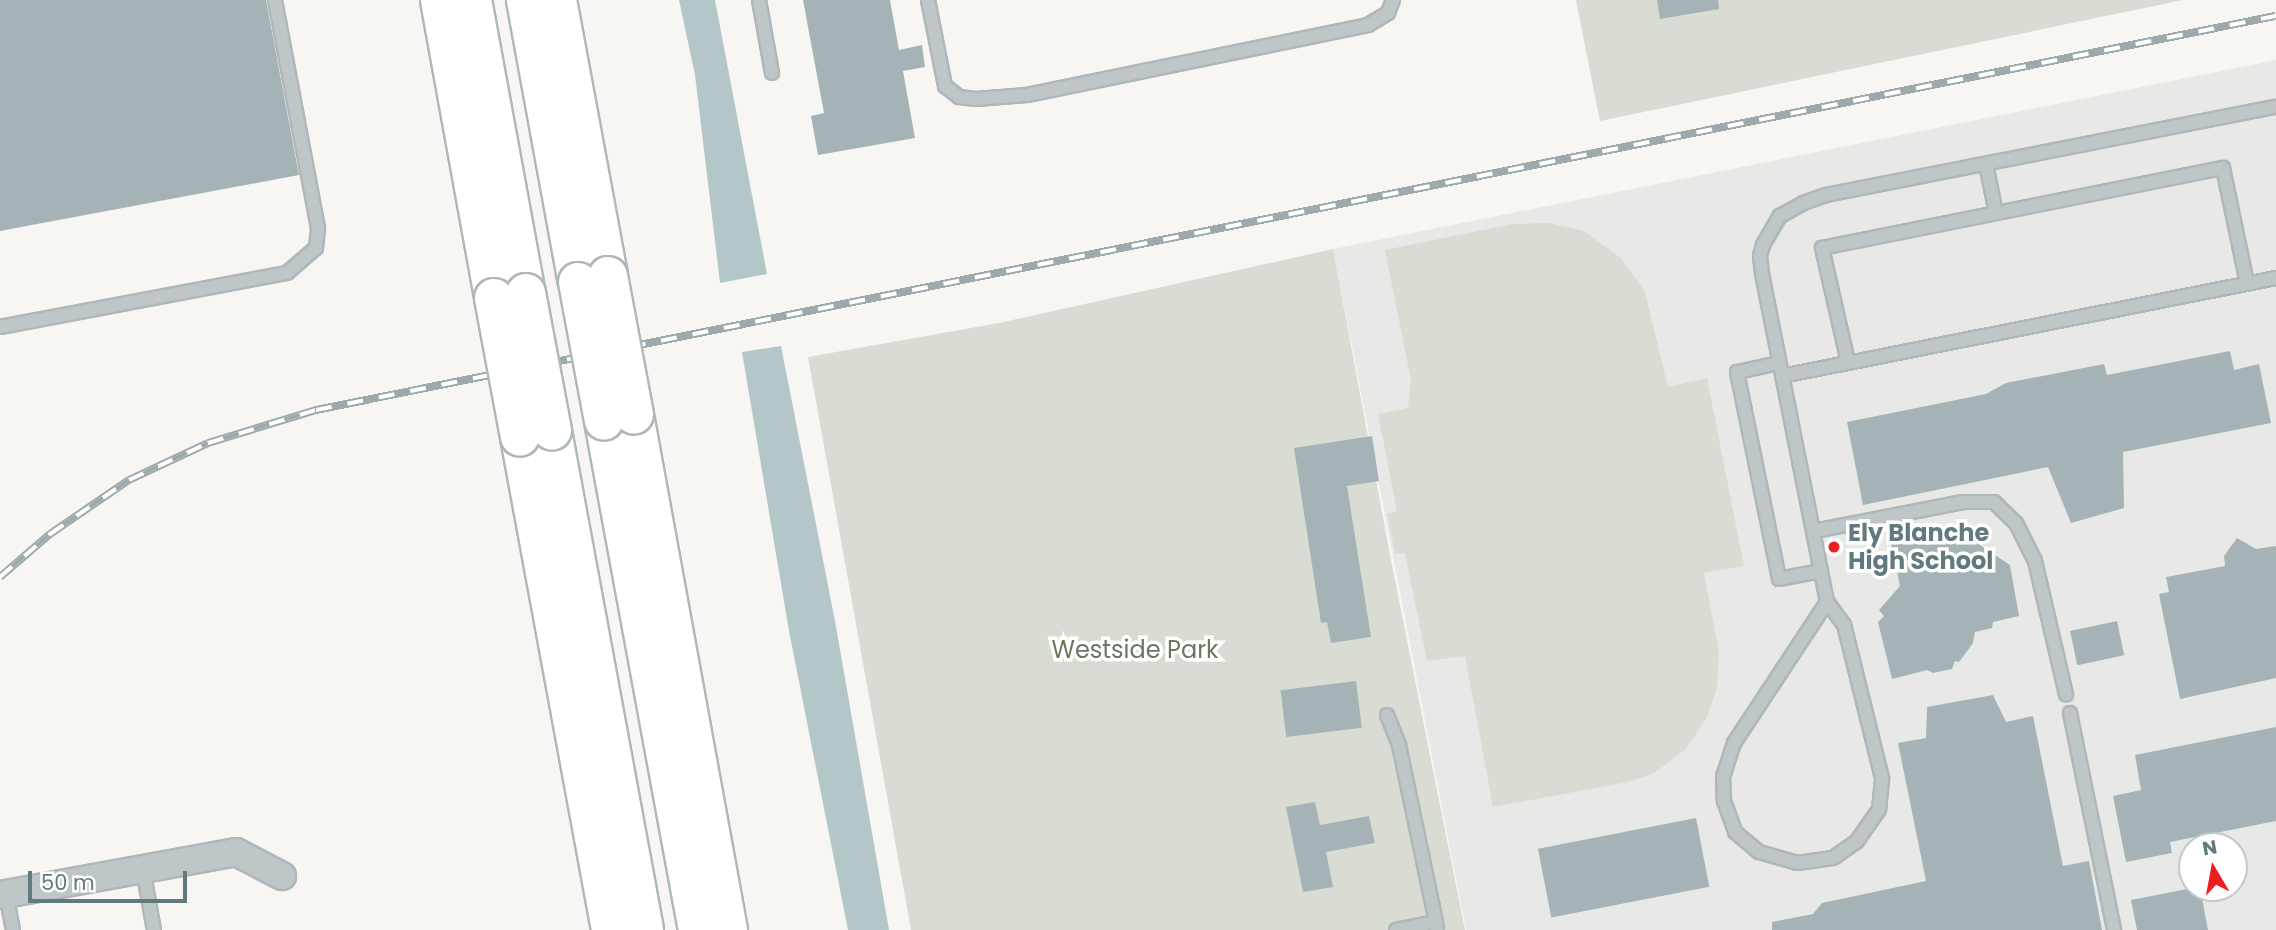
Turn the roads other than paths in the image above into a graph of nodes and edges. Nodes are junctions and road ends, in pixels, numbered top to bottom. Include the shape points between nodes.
1 (275, 0) edge
2 (440, 0) edge
3 (472, 0) edge
4 (527, 0) edge
5 (557, 0) edge
6 (760, 0) edge
7 (928, 0) edge
8 (1393, 0) edge
9 (772, 73) dead end
10 (2275, 111) edge
11 (1986, 164) junction
12 (1996, 213) junction
13 (2276, 278) edge
14 (593, 279) junction
15 (2248, 283) junction
16 (510, 296) junction
17 (0, 327) edge
18 (1848, 362) junction
19 (1781, 369) junction
20 (619, 418) junction
21 (536, 434) junction
22 (1814, 531) junction
23 (1821, 571) junction
24 (1827, 601) junction
25 (2066, 694) dead end
26 (2070, 713) dead end
27 (1387, 715) dead end
28 (143, 869) junction
29 (282, 876) dead end
30 (3, 894) edge
31 (1437, 926) edge
32 (13, 930) edge
33 (154, 930) edge
34 (611, 930) edge
35 (644, 930) edge
36 (698, 930) edge
37 (728, 930) edge
38 (1396, 930) edge
39 (2114, 930) edge

1 - 17 lane via 318,228 316,248 287,273
2 - 16 highway
3 - 16 highway
4 - 14 highway
5 - 14 highway
6 - 9 lane
7 - 8 lane via 945,86 959,97 976,99 1027,94 1368,25 1388,13
10 - 11 lane
11 - 12 lane
11 - 19 lane via 1826,195 1780,216 1760,256
12 - 15 lane via 2223,168
12 - 18 lane via 1822,248
13 - 15 lane
14 - 20 highway, bridge
15 - 18 lane
16 - 21 highway, bridge
18 - 19 lane
19 - 22 lane
19 - 23 lane via 1737,372 1779,579
20 - 36 highway
20 - 37 highway
21 - 34 highway
21 - 35 highway
22 - 23 lane
22 - 25 lane via 1963,502 1994,502 2016,523 2035,561
23 - 24 lane
24 - 24 lane via 1734,743 1723,776 1724,801 1735,832 1759,852 1797,863 1833,858 1857,842 1872,822 1881,793 1882,778 1844,625
26 - 39 lane
27 - 31 lane via 1399,745
28 - 29 street via 236,852
28 - 30 street
28 - 33 lane
30 - 32 lane
31 - 38 lane

